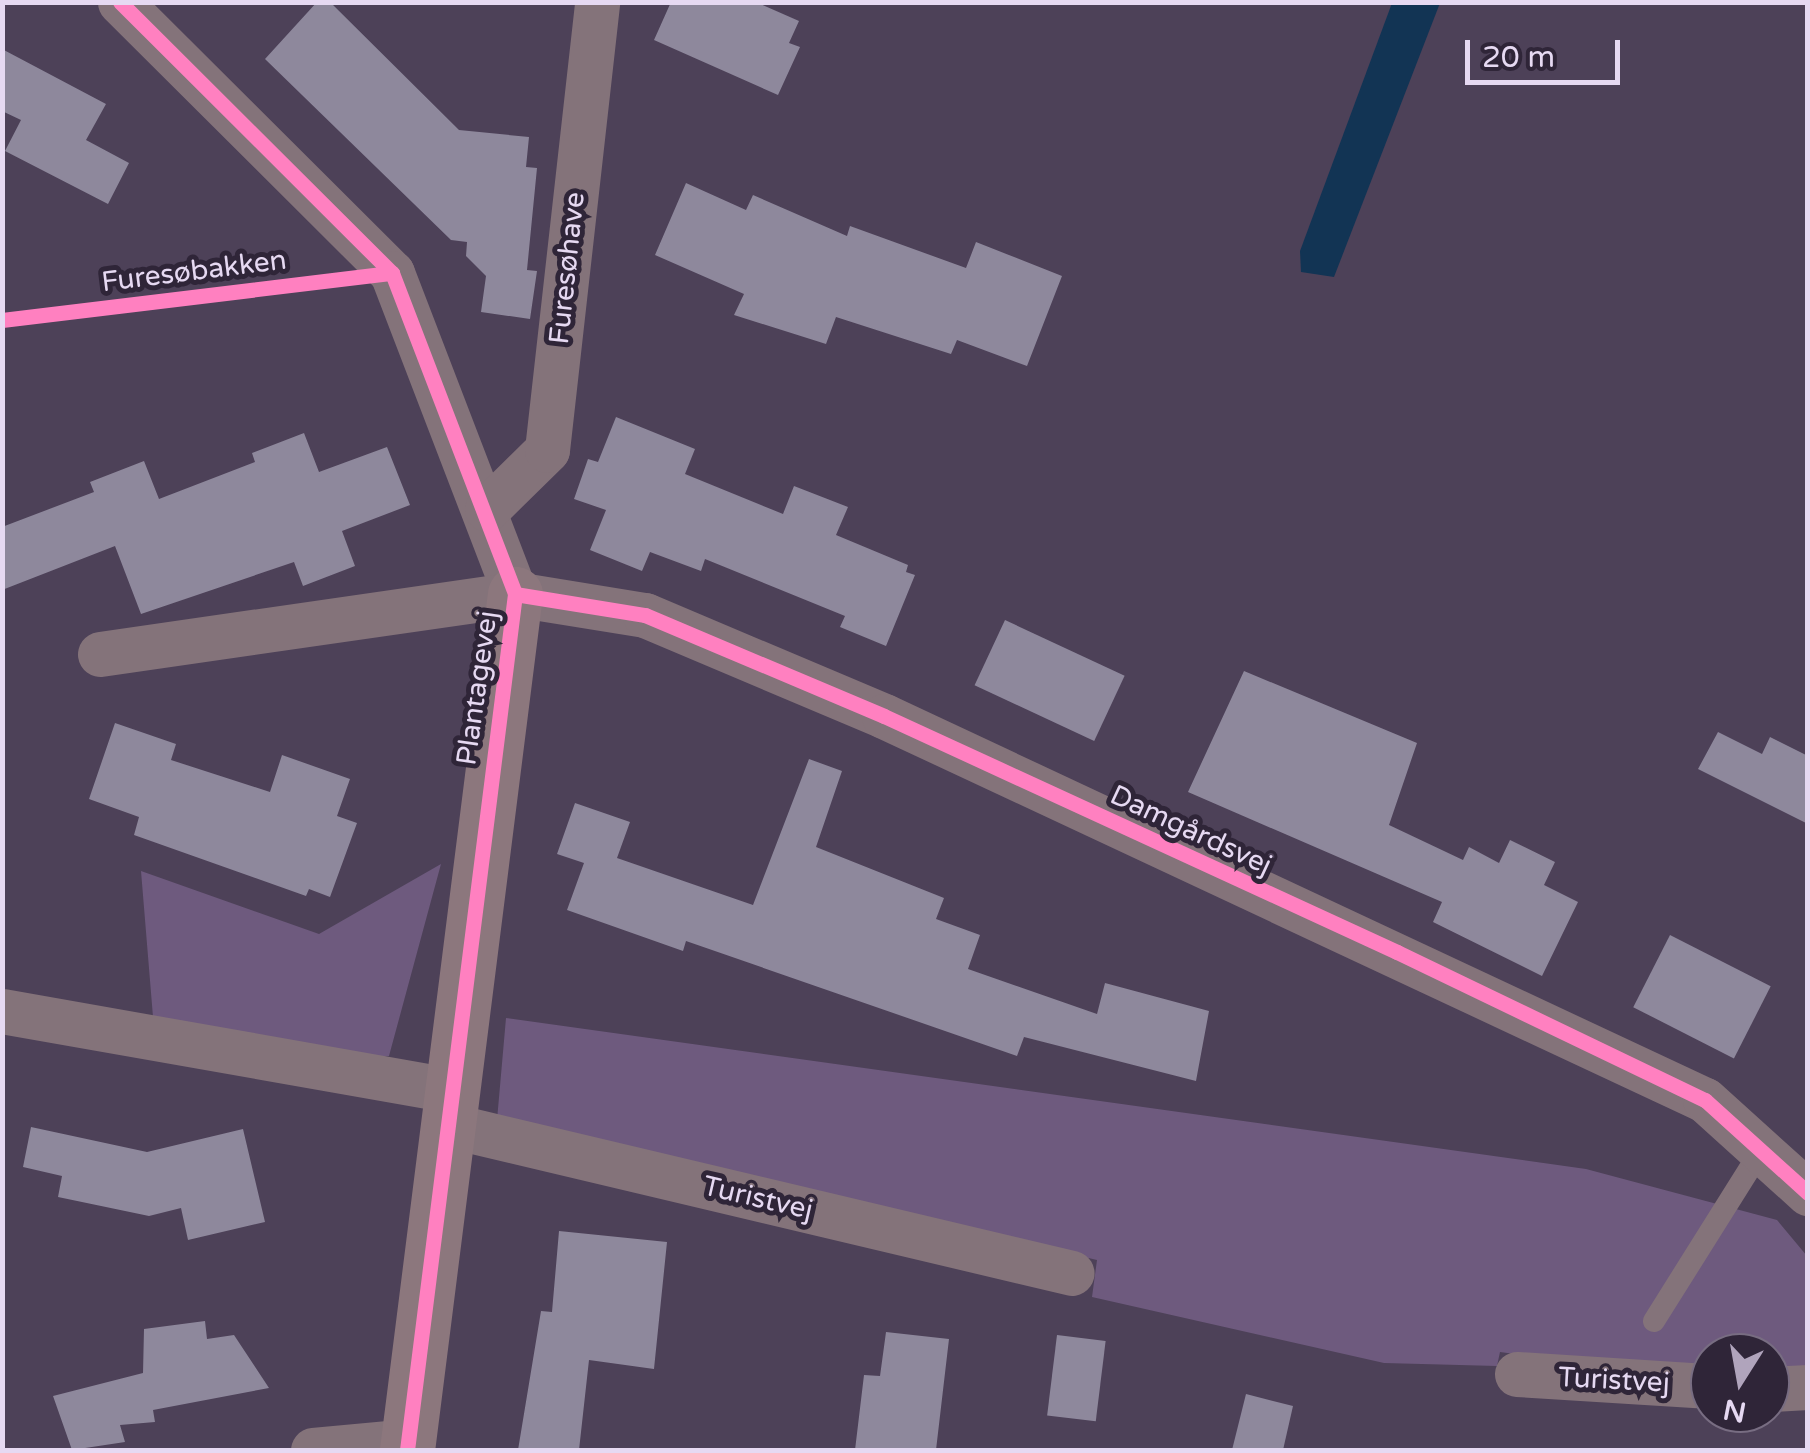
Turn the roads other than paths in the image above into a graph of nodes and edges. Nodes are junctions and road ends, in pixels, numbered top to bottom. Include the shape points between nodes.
1 (120, 2) edge
2 (597, 2) edge
3 (487, 510) junction
4 (515, 594) junction
5 (100, 654) dead end
6 (2, 1011) edge
7 (446, 1107) junction
8 (1762, 1148) junction
9 (1808, 1193) edge
10 (1072, 1273) dead end
11 (1654, 1321) dead end
12 (1517, 1374) dead end
13 (1690, 1385) edge
14 (407, 1446) edge
15 (313, 1450) edge

1 - 3 street, Plantagevej via 392,273
2 - 3 street, Furesøhave via 548,450
3 - 4 street, Plantagevej
4 - 5 street, Plantagevej
4 - 7 street, Plantagevej
4 - 8 street, Damgårdsvej via 645,615 884,716 1705,1100
6 - 7 street, Turistvej
7 - 10 street, Turistvej
7 - 14 street, Plantagevej
8 - 9 street, Damgårdsvej
8 - 11 lane
12 - 13 street, Turistvej
14 - 15 street

